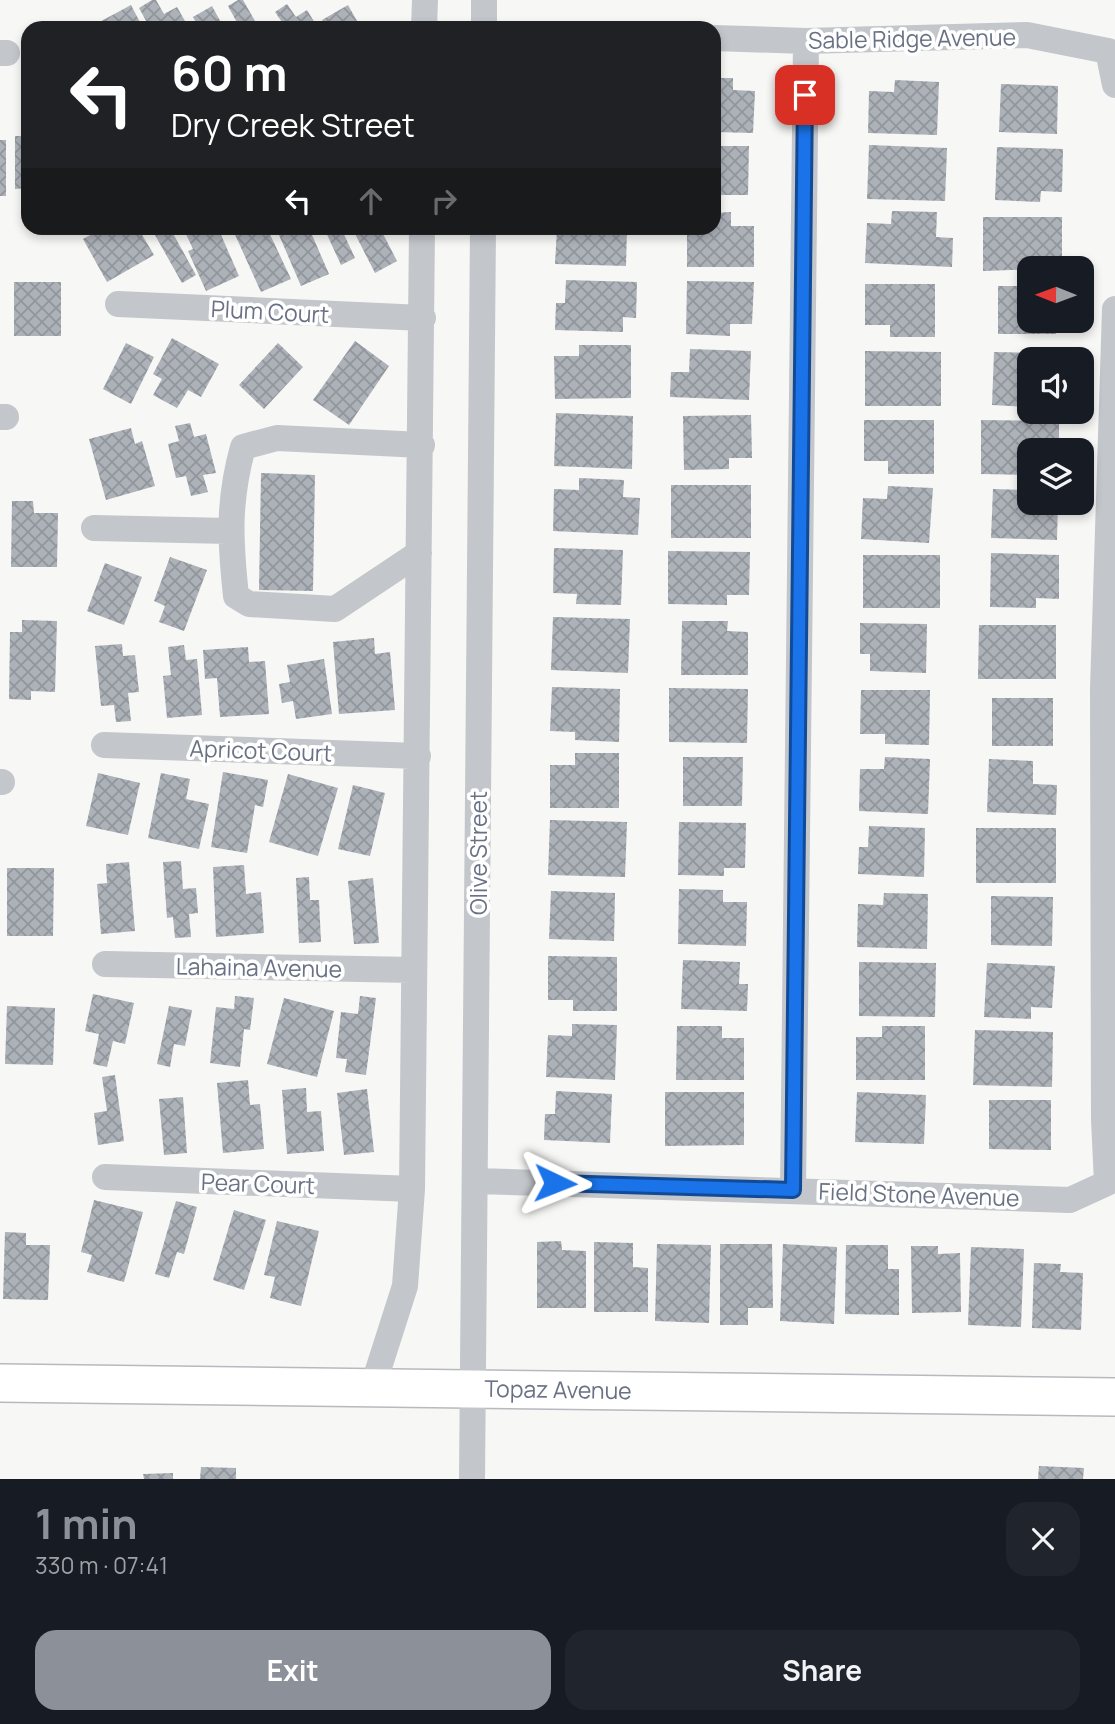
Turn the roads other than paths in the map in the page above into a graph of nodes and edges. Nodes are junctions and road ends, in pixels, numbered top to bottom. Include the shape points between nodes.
1 (425, 0) edge
2 (484, 0) edge
3 (424, 21) edge
4 (484, 21) edge
5 (721, 38) edge
6 (806, 41) junction
7 (1115, 85) edge
8 (422, 235) edge
9 (482, 235) edge
10 (118, 304) dead end
11 (1115, 309) edge
12 (423, 318) junction
13 (422, 445) junction
14 (94, 528) dead end
15 (229, 531) junction
16 (419, 553) junction
17 (1109, 689) edge
18 (104, 745) dead end
19 (418, 756) junction
20 (105, 964) dead end
21 (414, 970) junction
22 (105, 1177) dead end
23 (476, 1181) junction
24 (412, 1189) junction
25 (793, 1190) junction
26 (0, 1383) edge
27 (373, 1386) junction
28 (474, 1388) junction
29 (1115, 1397) edge
30 (472, 1479) edge

1 - 3 street
2 - 4 street
5 - 6 street, Sable Ridge Avenue
6 - 7 street, Sable Ridge Avenue via 1027,35 1108,51
6 - 25 street
8 - 12 street
9 - 23 street, Olive Street
10 - 12 street, Plum Court
11 - 17 street
12 - 13 street
13 - 15 street via 277,438 243,447 232,485
13 - 16 street
14 - 15 street
15 - 16 street via 236,596 249,604 335,609
16 - 19 street
17 - 25 street, Field Stone Avenue via 1107,1183 1070,1200
18 - 19 street, Apricot Court
19 - 21 street
20 - 21 street, Lahaina Avenue
21 - 24 street
22 - 24 street, Pear Court
23 - 25 street, Field Stone Avenue
23 - 28 street, Olive Street
24 - 27 street via 405,1286
26 - 27 street, Topaz Avenue
27 - 28 street, Topaz Avenue
28 - 29 street, Topaz Avenue
28 - 30 street, Olive Street

